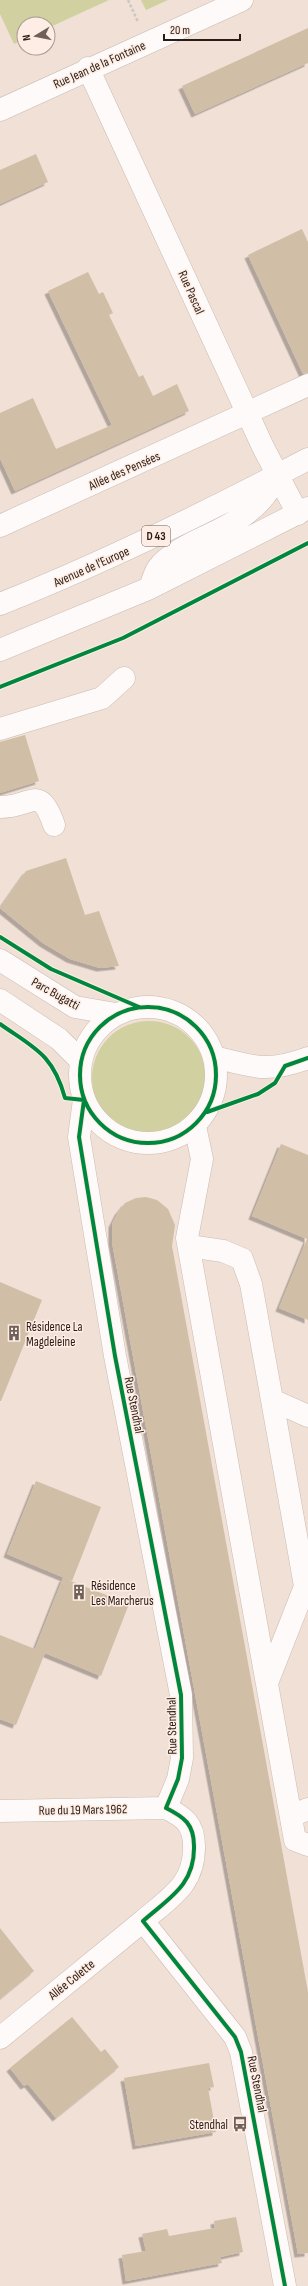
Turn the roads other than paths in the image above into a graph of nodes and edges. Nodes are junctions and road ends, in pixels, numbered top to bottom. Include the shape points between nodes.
1 (242, 0) edge
2 (88, 68) junction
3 (0, 110) edge
4 (308, 385) edge
5 (247, 414) junction
6 (308, 459) edge
7 (277, 475) junction
8 (303, 511) edge
9 (0, 526) edge
10 (150, 588) junction
11 (0, 604) edge
12 (0, 650) edge
13 (124, 678) dead end
14 (0, 729) edge
15 (0, 806) edge
16 (54, 825) dead end
17 (0, 960) edge
18 (0, 1000) edge
19 (116, 1014) junction
20 (214, 1057) junction
21 (308, 1058) edge
22 (81, 1061) junction
23 (84, 1100) junction
24 (195, 1126) junction
25 (189, 1246) junction
26 (272, 1400) junction
27 (308, 1416) edge
28 (307, 1584) edge
29 (267, 1683) junction
30 (166, 1808) junction
31 (0, 1811) edge
32 (300, 1813) edge
33 (308, 1845) edge
34 (143, 1921) junction
35 (0, 2038) edge
36 (281, 2285) edge

1 - 2 street, Rue Jean de la Fontaine
2 - 3 street, Rue Jean de la Fontaine
2 - 5 street, Rue Pascal
4 - 5 street, Allée des Pensées
5 - 7 street, Rue Pascal
5 - 9 street, Allée des Pensées
6 - 7 street, Avenue de l'Europe / D 43
7 - 8 street, Rue Pascal
7 - 10 street via 271,489 258,505 243,517 182,548 167,559 158,568
7 - 11 street, Avenue de l'Europe / D 43 via 182,524 66,578
8 - 10 street
10 - 12 street
13 - 14 street via 102,698
15 - 16 street via 34,799 42,801 49,809
17 - 19 street, Parc Bugatti via 75,1007
18 - 22 street via 59,1039
19 - 20 street via 139,1007 162,1008 183,1016 200,1030
19 - 22 street via 100,1026 88,1042
20 - 21 street via 255,1068 285,1066
20 - 24 street via 217,1072 214,1095 207,1112
22 - 23 street via 80,1081
23 - 24 street via 95,1119 112,1134 132,1142 154,1144 176,1138
23 - 30 street, Rue Stendhal via 79,1137 115,1356 181,1695 182,1758 178,1779
24 - 25 street via 202,1159 187,1238
25 - 26 street via 223,1251 242,1259 251,1284
25 - 29 street
26 - 27 street
26 - 28 street
28 - 29 street
29 - 32 street
30 - 31 street, Rue du 19 Mars 1962
30 - 34 street via 183,1816 192,1829 195,1862 182,1886
32 - 33 street via 296,1840
34 - 35 street, Allée Colette
34 - 36 street, Rue Stendhal via 234,2037 242,2052

